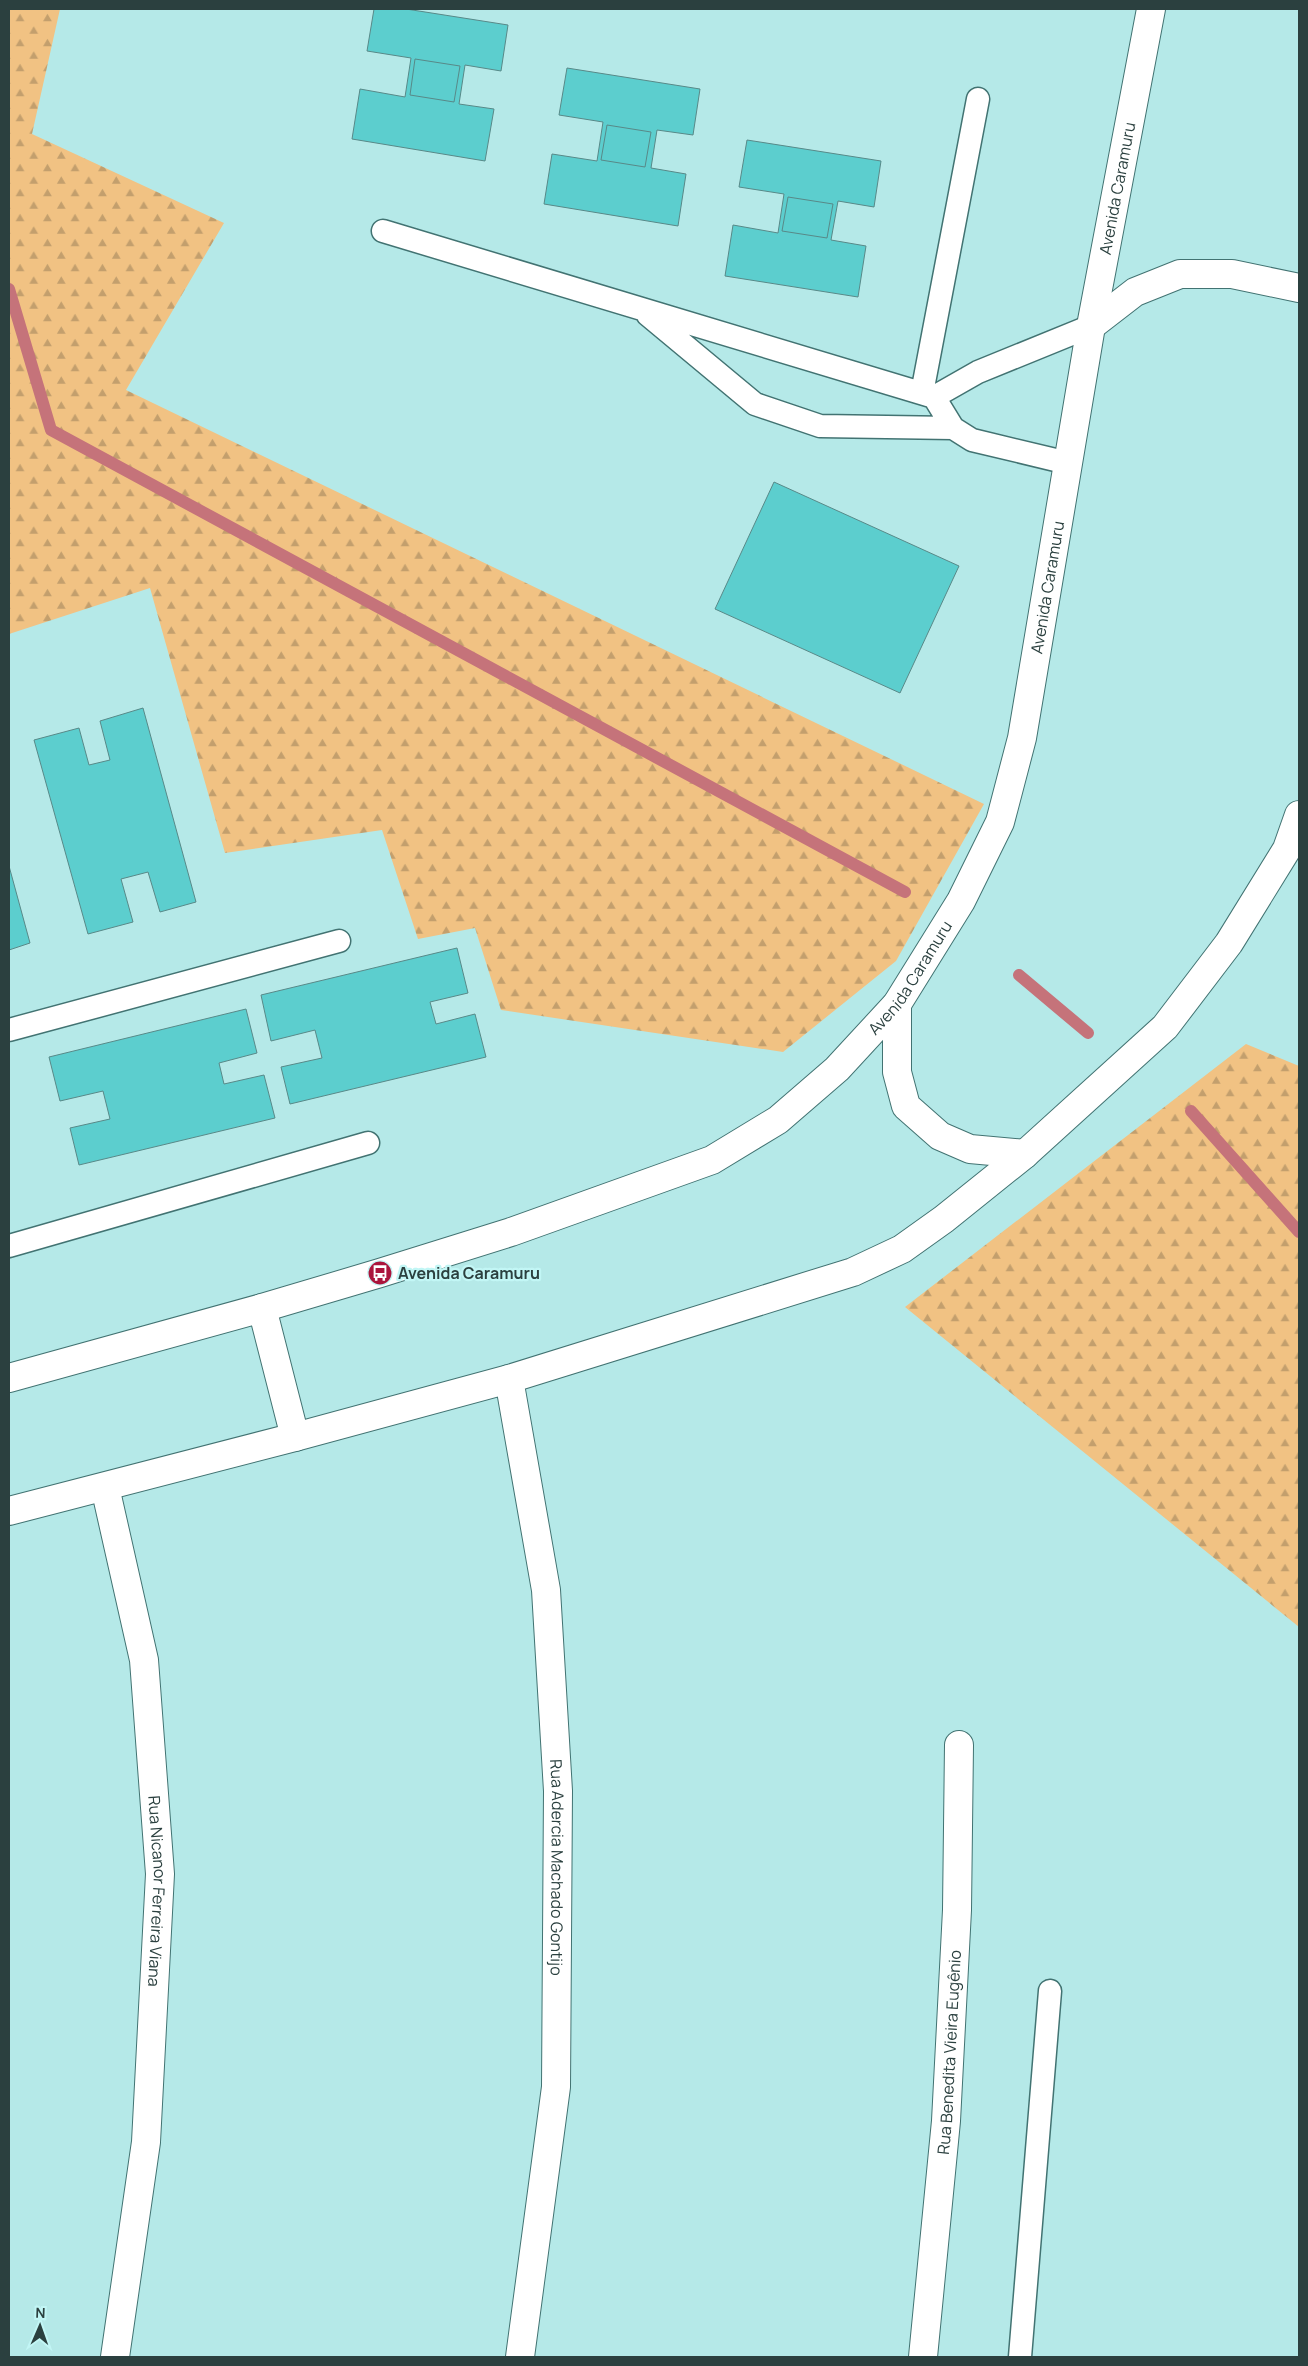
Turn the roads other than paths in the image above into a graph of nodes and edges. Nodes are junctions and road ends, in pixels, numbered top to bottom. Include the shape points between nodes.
1 (1151, 9) edge
2 (978, 99) dead end
3 (383, 231) dead end
4 (1299, 288) edge
5 (639, 308) junction
6 (1091, 326) junction
7 (928, 395) junction
8 (953, 428) junction
9 (1068, 463) junction
10 (1299, 815) edge
11 (340, 941) dead end
12 (896, 1004) junction
13 (9, 1030) edge
14 (368, 1143) dead end
15 (1025, 1154) junction
16 (9, 1246) edge
17 (262, 1308) junction
18 (9, 1378) edge
19 (509, 1378) junction
20 (295, 1437) junction
21 (105, 1487) junction
22 (9, 1511) edge
23 (959, 1745) dead end
24 (1050, 1991) dead end
25 (115, 2357) edge
26 (520, 2357) edge
27 (924, 2357) edge
28 (1020, 2357) edge

1 - 6 main road, Avenida Caramuru
2 - 7 lane
3 - 5 lane
4 - 6 main road via 1232,274 1180,274 1135,292
5 - 7 lane
5 - 8 lane via 755,404 820,426
6 - 7 lane
6 - 9 main road, Avenida Caramuru
7 - 8 lane
8 - 9 lane via 972,440
9 - 12 main road, Avenida Caramuru via 1022,738 1000,822 961,901
10 - 15 main road via 1287,849 1229,943 1165,1028
11 - 13 lane
12 - 15 main road via 897,1072 906,1106 940,1136 970,1149
12 - 17 main road, Avenida Caramuru via 837,1069 778,1120 712,1160 511,1232
14 - 16 lane
15 - 19 main road via 902,1249 853,1272
17 - 18 main road, Avenida Caramuru
17 - 20 main road
19 - 20 main road
19 - 26 main road, Rua Adercia Machado Gontijo via 546,1590 558,1791 556,2087
20 - 21 main road
21 - 22 main road
21 - 25 main road, Rua Nicanor Ferreira Viana via 144,1660 160,1874 146,2142
23 - 27 main road, Rua Benedita Vieira Eugênio via 957,1910 946,2111
24 - 28 lane

